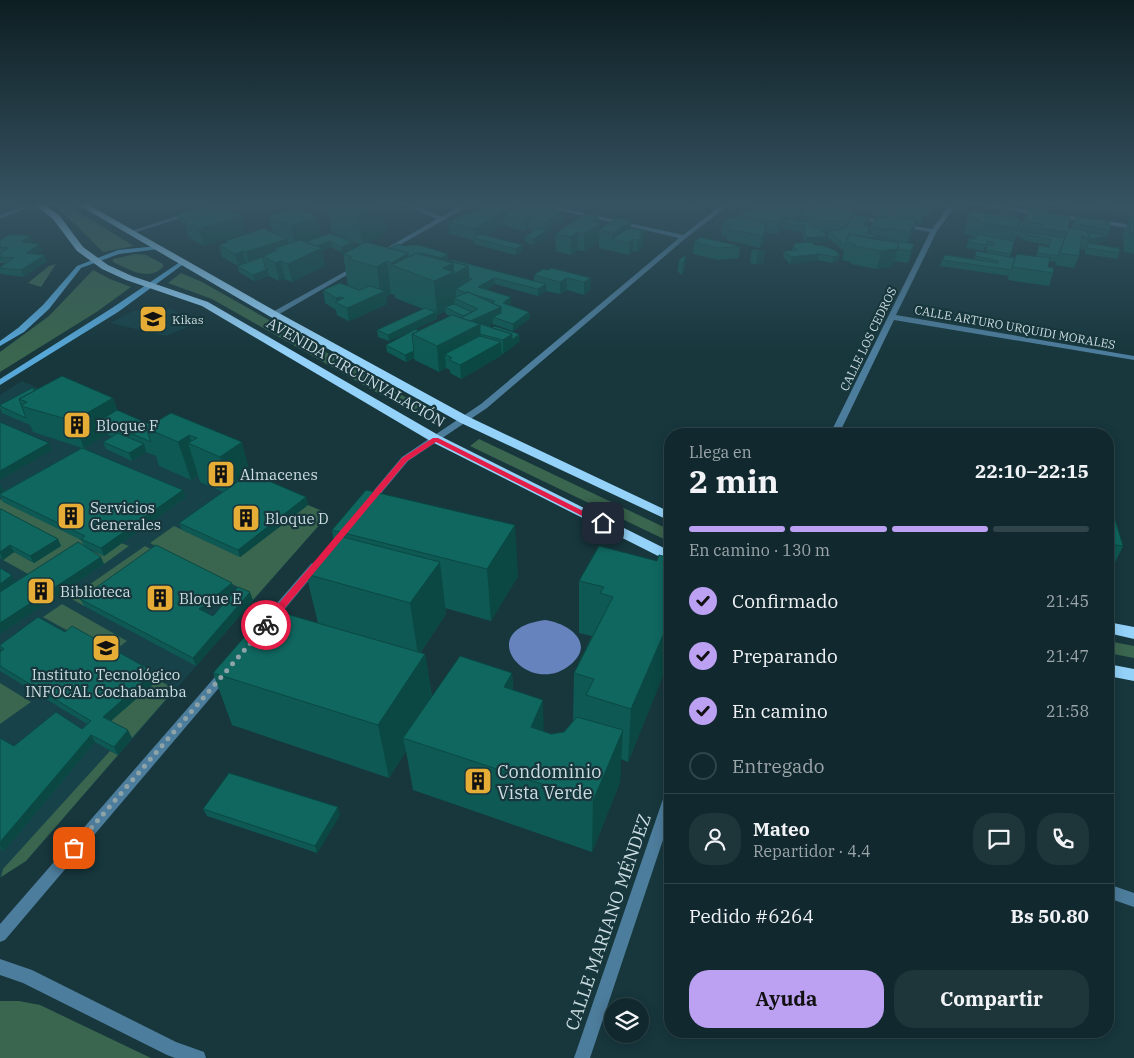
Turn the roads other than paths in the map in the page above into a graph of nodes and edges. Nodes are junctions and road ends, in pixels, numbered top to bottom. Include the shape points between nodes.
1 (86, 253) edge
2 (116, 253) edge
3 (166, 253) edge
4 (665, 253) edge
5 (923, 253) edge
6 (94, 260) junction
7 (366, 262) edge
8 (182, 263) junction
9 (150, 285) junction
10 (273, 314) junction
11 (892, 317) junction
12 (0, 344) edge
13 (1134, 358) edge
14 (0, 383) edge
15 (465, 420) junction
16 (837, 428) edge
17 (436, 439) junction
18 (361, 511) edge
19 (664, 514) edge
20 (664, 554) edge
21 (323, 556) edge
22 (1114, 629) edge
23 (261, 631) edge
24 (1134, 633) edge
25 (236, 660) edge
26 (1114, 671) edge
27 (1134, 675) edge
28 (664, 817) edge
29 (1114, 893) edge
30 (1134, 900) edge
31 (0, 935) edge
32 (0, 967) edge
33 (198, 1058) edge
34 (582, 1058) edge

1 - 6 highway, AVENIDA CIRCUNVALACIÓN
2 - 6 main road
3 - 8 highway, AVENIDA CIRCUNVALACIÓN
4 - 15 street
5 - 11 street, CALLE LOS CEDROS
6 - 9 highway, AVENIDA CIRCUNVALACIÓN
6 - 12 main road via 74,271 46,306 21,330
7 - 10 street
8 - 9 main road
8 - 10 highway, AVENIDA CIRCUNVALACIÓN
9 - 14 main road
9 - 17 highway, AVENIDA CIRCUNVALACIÓN via 205,304
10 - 15 highway, AVENIDA CIRCUNVALACIÓN
11 - 13 street, CALLE ARTURO URQUIDI MORALES
11 - 16 street, CALLE LOS CEDROS
15 - 17 street
15 - 19 highway, AVENIDA CIRCUNVALACIÓN
17 - 18 street via 405,459
17 - 20 highway, AVENIDA CIRCUNVALACIÓN
21 - 23 street
22 - 24 highway
25 - 31 street
26 - 27 highway
28 - 34 street, CALLE MARIANO MÉNDEZ
29 - 30 street
32 - 33 street via 26,976 173,1049

